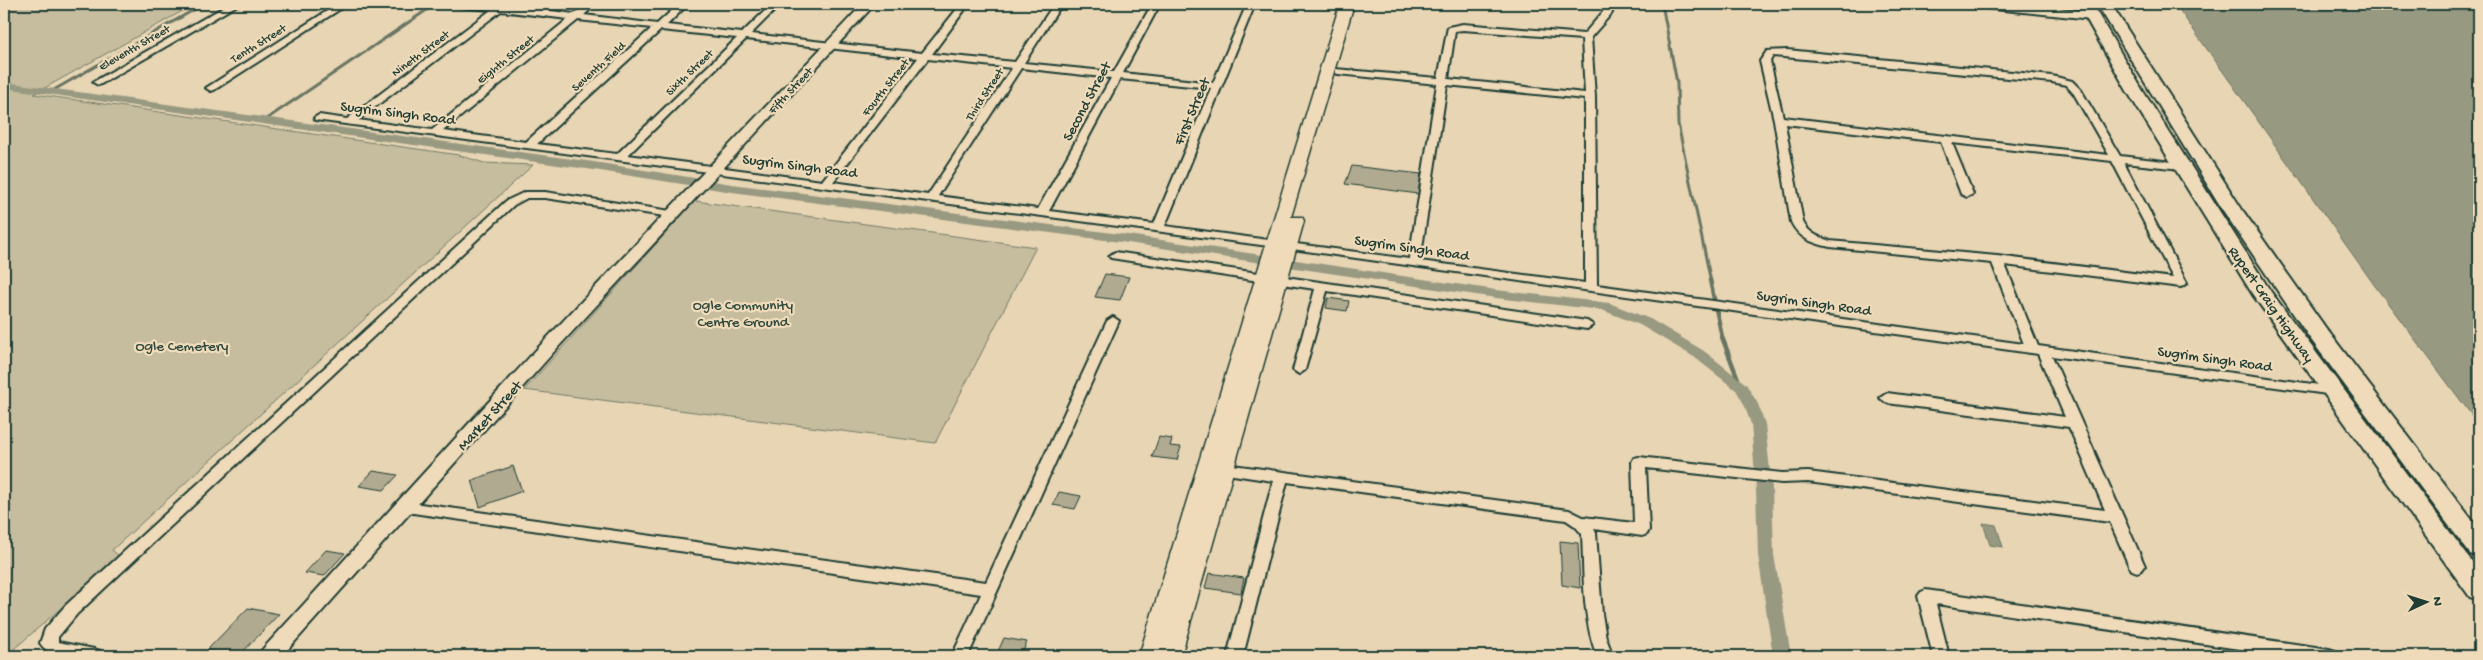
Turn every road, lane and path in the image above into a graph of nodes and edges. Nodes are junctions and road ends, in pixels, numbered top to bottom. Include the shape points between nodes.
1 (234, 4) edge
2 (344, 4) edge
3 (460, 4) edge
4 (592, 4) edge
5 (684, 4) edge
6 (777, 4) edge
7 (869, 4) edge
8 (965, 4) edge
9 (1058, 4) edge
10 (1156, 4) edge
11 (1251, 4) edge
12 (1347, 4) edge
13 (1358, 4) edge
14 (1609, 4) edge
15 (1975, 4) edge
16 (502, 6) edge
17 (2094, 7) edge
18 (576, 17) junction
19 (659, 26) junction
20 (744, 36) junction
21 (1586, 37) junction
22 (831, 46) junction
23 (925, 56) junction
24 (1018, 65) junction
25 (1338, 71) junction
26 (1117, 75) junction
27 (98, 82) dead end
28 (1443, 82) junction
29 (1218, 86) junction
30 (211, 88) dead end
31 (1590, 97) junction
32 (320, 118) dead end
33 (1779, 120) junction
34 (349, 122) junction
35 (434, 133) junction
36 (1945, 139) junction
37 (528, 146) junction
38 (619, 158) junction
39 (2116, 158) junction
40 (2181, 166) junction
41 (713, 173) junction
42 (824, 185) junction
43 (1966, 194) dead end
44 (931, 198) junction
45 (1042, 213) junction
46 (671, 214) junction
47 (1158, 228) junction
48 (1282, 246) junction
49 (1115, 256) dead end
50 (1997, 260) junction
51 (1414, 263) junction
52 (1272, 278) junction
53 (1322, 286) junction
54 (1590, 288) junction
55 (1112, 321) dead end
56 (1587, 325) dead end
57 (2038, 351) junction
58 (1299, 370) dead end
59 (2334, 391) junction
60 (1888, 398) dead end
61 (2075, 423) junction
62 (1225, 469) junction
63 (1281, 477) junction
64 (406, 507) junction
65 (2116, 518) junction
66 (1580, 522) junction
67 (2479, 546) edge
68 (2137, 566) dead end
69 (990, 589) junction
70 (2479, 590) edge
71 (94, 656) edge
72 (269, 656) edge
73 (960, 656) edge
74 (1151, 656) edge
75 (1169, 656) edge
76 (1235, 656) edge
77 (1605, 656) edge
78 (1941, 656) edge
79 (2329, 656) edge

1 - 27 street, Eleventh Street
2 - 30 street, Tenth Street
3 - 16 street
4 - 18 street, Eighth Street
5 - 19 street, Seventh Field
6 - 20 street, Sixth Street
7 - 22 street, Fifth Street
8 - 23 street, Fourth Street
9 - 24 street, Third Street
10 - 26 street, Second Street
11 - 29 street, First Street
12 - 48 main road
13 - 25 main road
14 - 21 street via 1607,13
15 - 17 street
16 - 18 street
16 - 34 street, Nineth Street
17 - 40 main road, Rupert Craig Highway via 2135,92
17 - 67 main road, Rupert Craig Highway via 2317,332
18 - 19 street
18 - 35 street, Eighth Street
19 - 20 street
19 - 37 street, Seventh Field
20 - 22 street
20 - 38 street, Sixth Street
21 - 28 street via 1455,27 1451,30
21 - 31 street
22 - 23 street
22 - 41 street, Fifth Street
23 - 24 street
23 - 42 street, Fourth Street
24 - 26 street
24 - 44 street, Third Street
25 - 28 street
25 - 48 main road
26 - 29 street
26 - 45 street, Second Street
28 - 31 street
28 - 51 street
29 - 47 street, First Street
31 - 54 street
32 - 34 street, Sugrim Singh Road
33 - 36 street
33 - 39 street via 1765,61 1770,53 1787,52 2052,79 2075,88
33 - 50 street via 1798,222 1812,238 1830,244
34 - 35 street, Sugrim Singh Road
35 - 37 street, Sugrim Singh Road
36 - 39 street
36 - 43 street
37 - 38 street, Sugrim Singh Road
38 - 41 street, Sugrim Singh Road
39 - 40 street
39 - 50 street via 2181,283
40 - 59 main road, Rupert Craig Highway via 2263,294
41 - 42 street, Sugrim Singh Road
41 - 46 street, Market Street
42 - 44 street, Sugrim Singh Road
44 - 45 street, Sugrim Singh Road
45 - 47 street, Sugrim Singh Road
46 - 64 street, Market Street
46 - 71 street via 545,195 525,196 510,203 71,610 51,634 48,642 53,648
47 - 48 street, Sugrim Singh Road
48 - 51 street, Sugrim Singh Road
48 - 52 main road
49 - 52 street
50 - 57 street
51 - 54 street, Sugrim Singh Road
52 - 53 street
52 - 62 main road
52 - 74 main road
53 - 56 street
53 - 58 street
54 - 57 street, Sugrim Singh Road
55 - 69 street
57 - 59 street, Sugrim Singh Road
57 - 61 street
59 - 70 main road, Rupert Craig Highway
60 - 61 street
61 - 65 street
62 - 63 street
62 - 75 main road
63 - 66 street via 1569,515
63 - 76 street
64 - 69 street
64 - 72 street, Market Street
65 - 66 street via 1808,476 1782,478 1639,462 1642,530
65 - 68 street
66 - 77 street via 1588,533 1594,614
69 - 73 street
78 - 79 street via 1926,596

